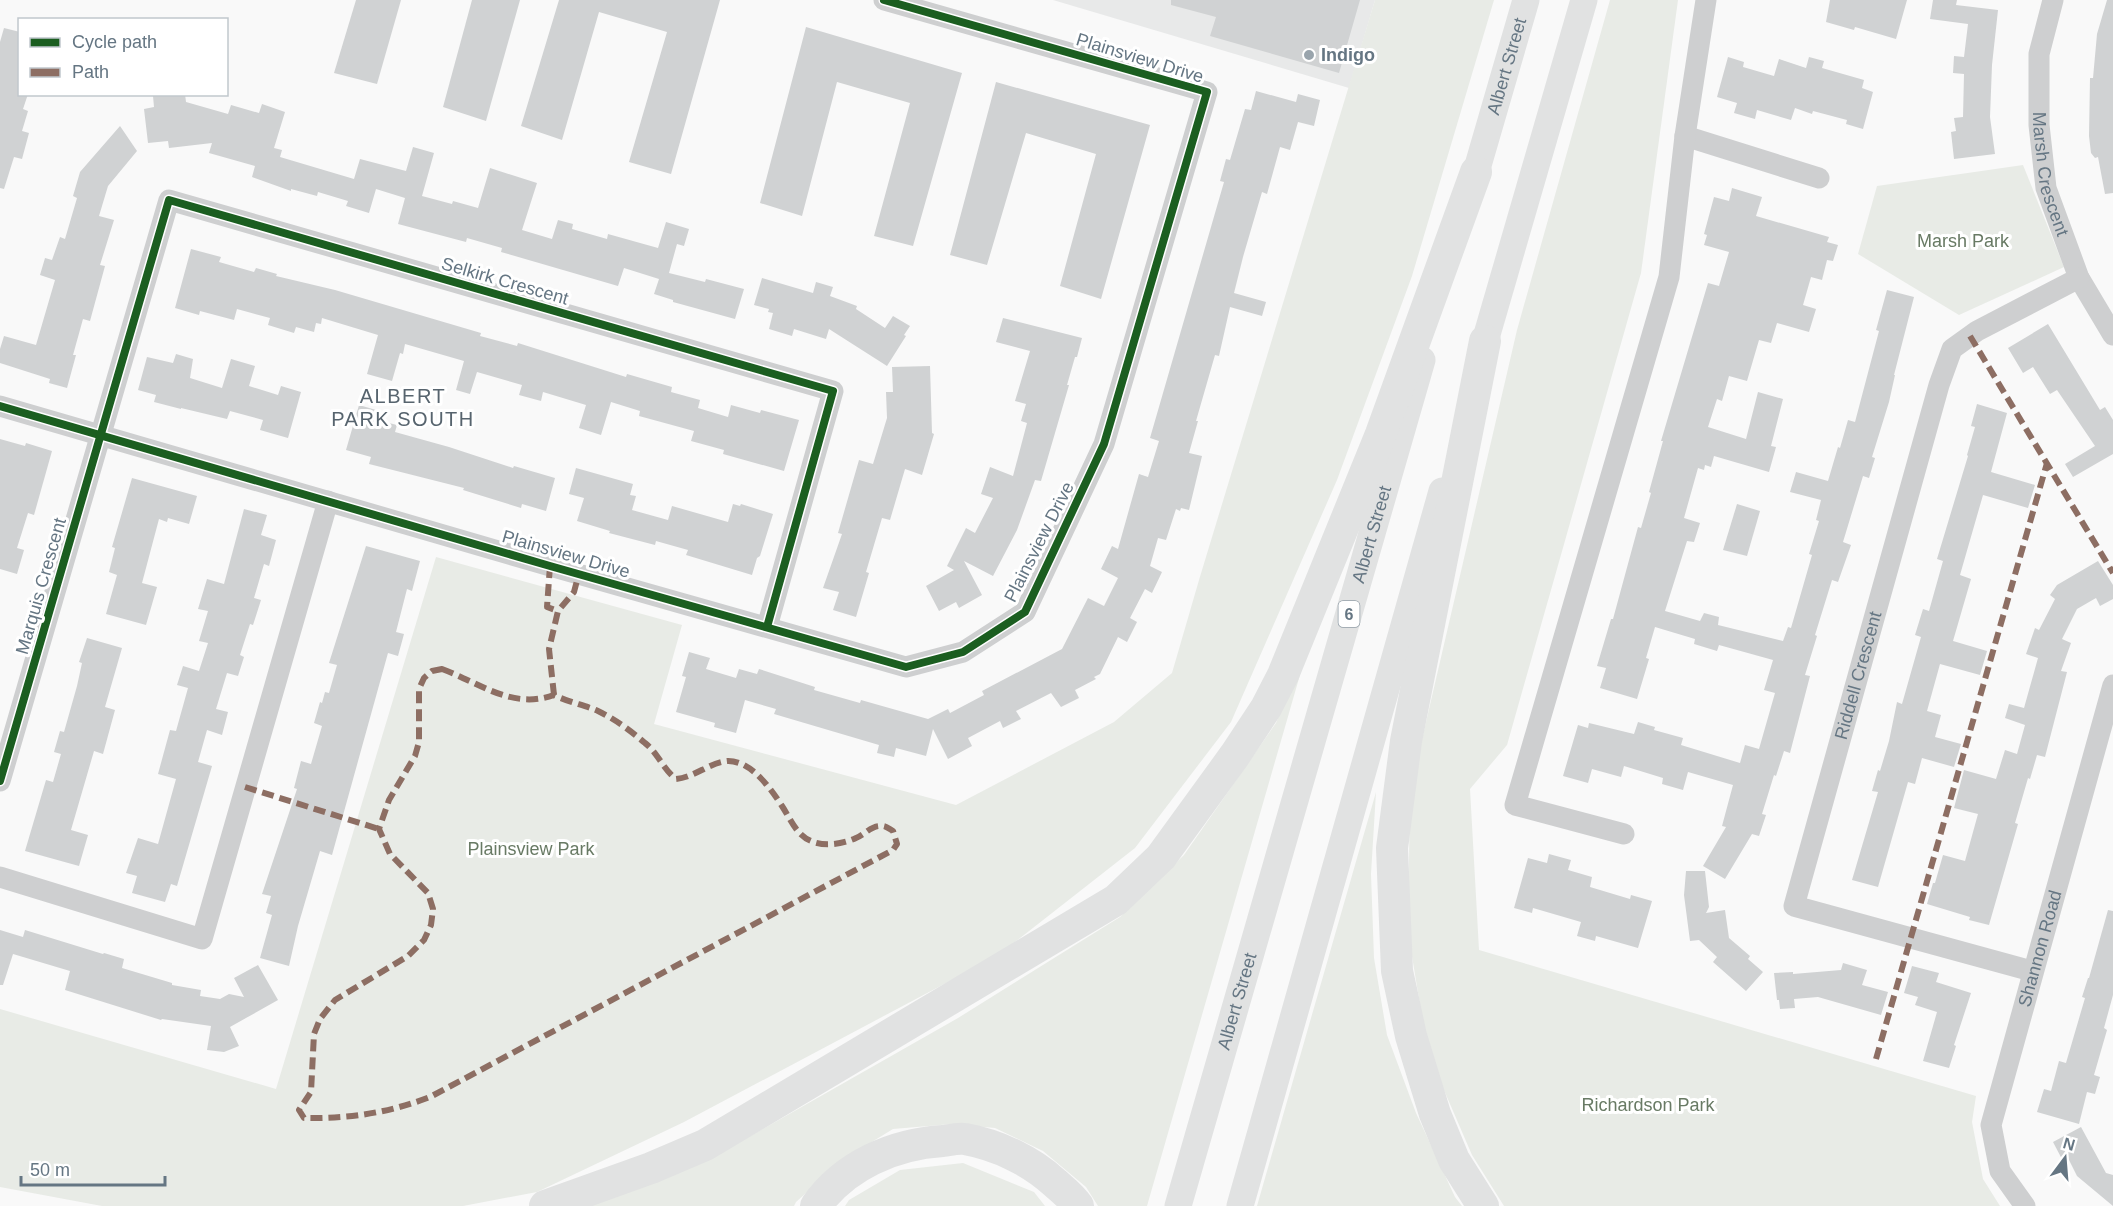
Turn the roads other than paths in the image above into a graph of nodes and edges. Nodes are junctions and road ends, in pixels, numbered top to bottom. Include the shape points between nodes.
1 (884, 0) edge
2 (1526, 0) edge
3 (1584, 0) edge
4 (1706, 0) edge
5 (2053, 0) edge
6 (1685, 136) junction
7 (1476, 172) junction
8 (1819, 178) dead end
9 (2079, 278) junction
10 (2113, 335) edge
11 (1485, 341) junction
12 (0, 406) edge
13 (101, 435) junction
14 (328, 501) junction
15 (767, 627) junction
16 (2113, 685) edge
17 (0, 781) edge
18 (1624, 834) dead end
19 (0, 877) edge
20 (2032, 971) junction
21 (545, 1206) edge
22 (816, 1206) edge
23 (1078, 1206) edge
24 (1178, 1206) edge
25 (1240, 1206) edge
26 (1483, 1206) edge
27 (2025, 1206) edge

1 - 15 street, Plainsview Drive via 1207,92 1104,444 1025,612 963,652 906,667
2 - 7 main road, Albert Street / 6
3 - 11 main road
4 - 6 street
5 - 9 street, Marsh Crescent via 2039,54 2039,125 2046,188
6 - 8 street
6 - 18 street via 1669,278 1515,805
7 - 21 highway via 1382,434 1283,675 1235,755 1161,857 1116,900 705,1145
7 - 24 main road, Albert Street / 6
9 - 10 street, Marsh Crescent
9 - 20 street, Riddell Crescent via 1977,331 1952,349 1794,906
11 - 25 main road
11 - 26 highway via 1406,741 1392,848 1397,971 1411,1036 1454,1160
12 - 13 street, Plainsview Drive
13 - 14 street, Plainsview Drive
13 - 15 street, Selkirk Crescent via 169,200 833,392
13 - 17 street, Marquis Crescent
14 - 15 street, Plainsview Drive
14 - 19 street via 202,939
16 - 20 street, Shannon Road
20 - 27 street, Shannon Road via 1991,1125 2000,1171
22 - 23 highway via 854,1169 891,1150 964,1139 1004,1151 1039,1168

